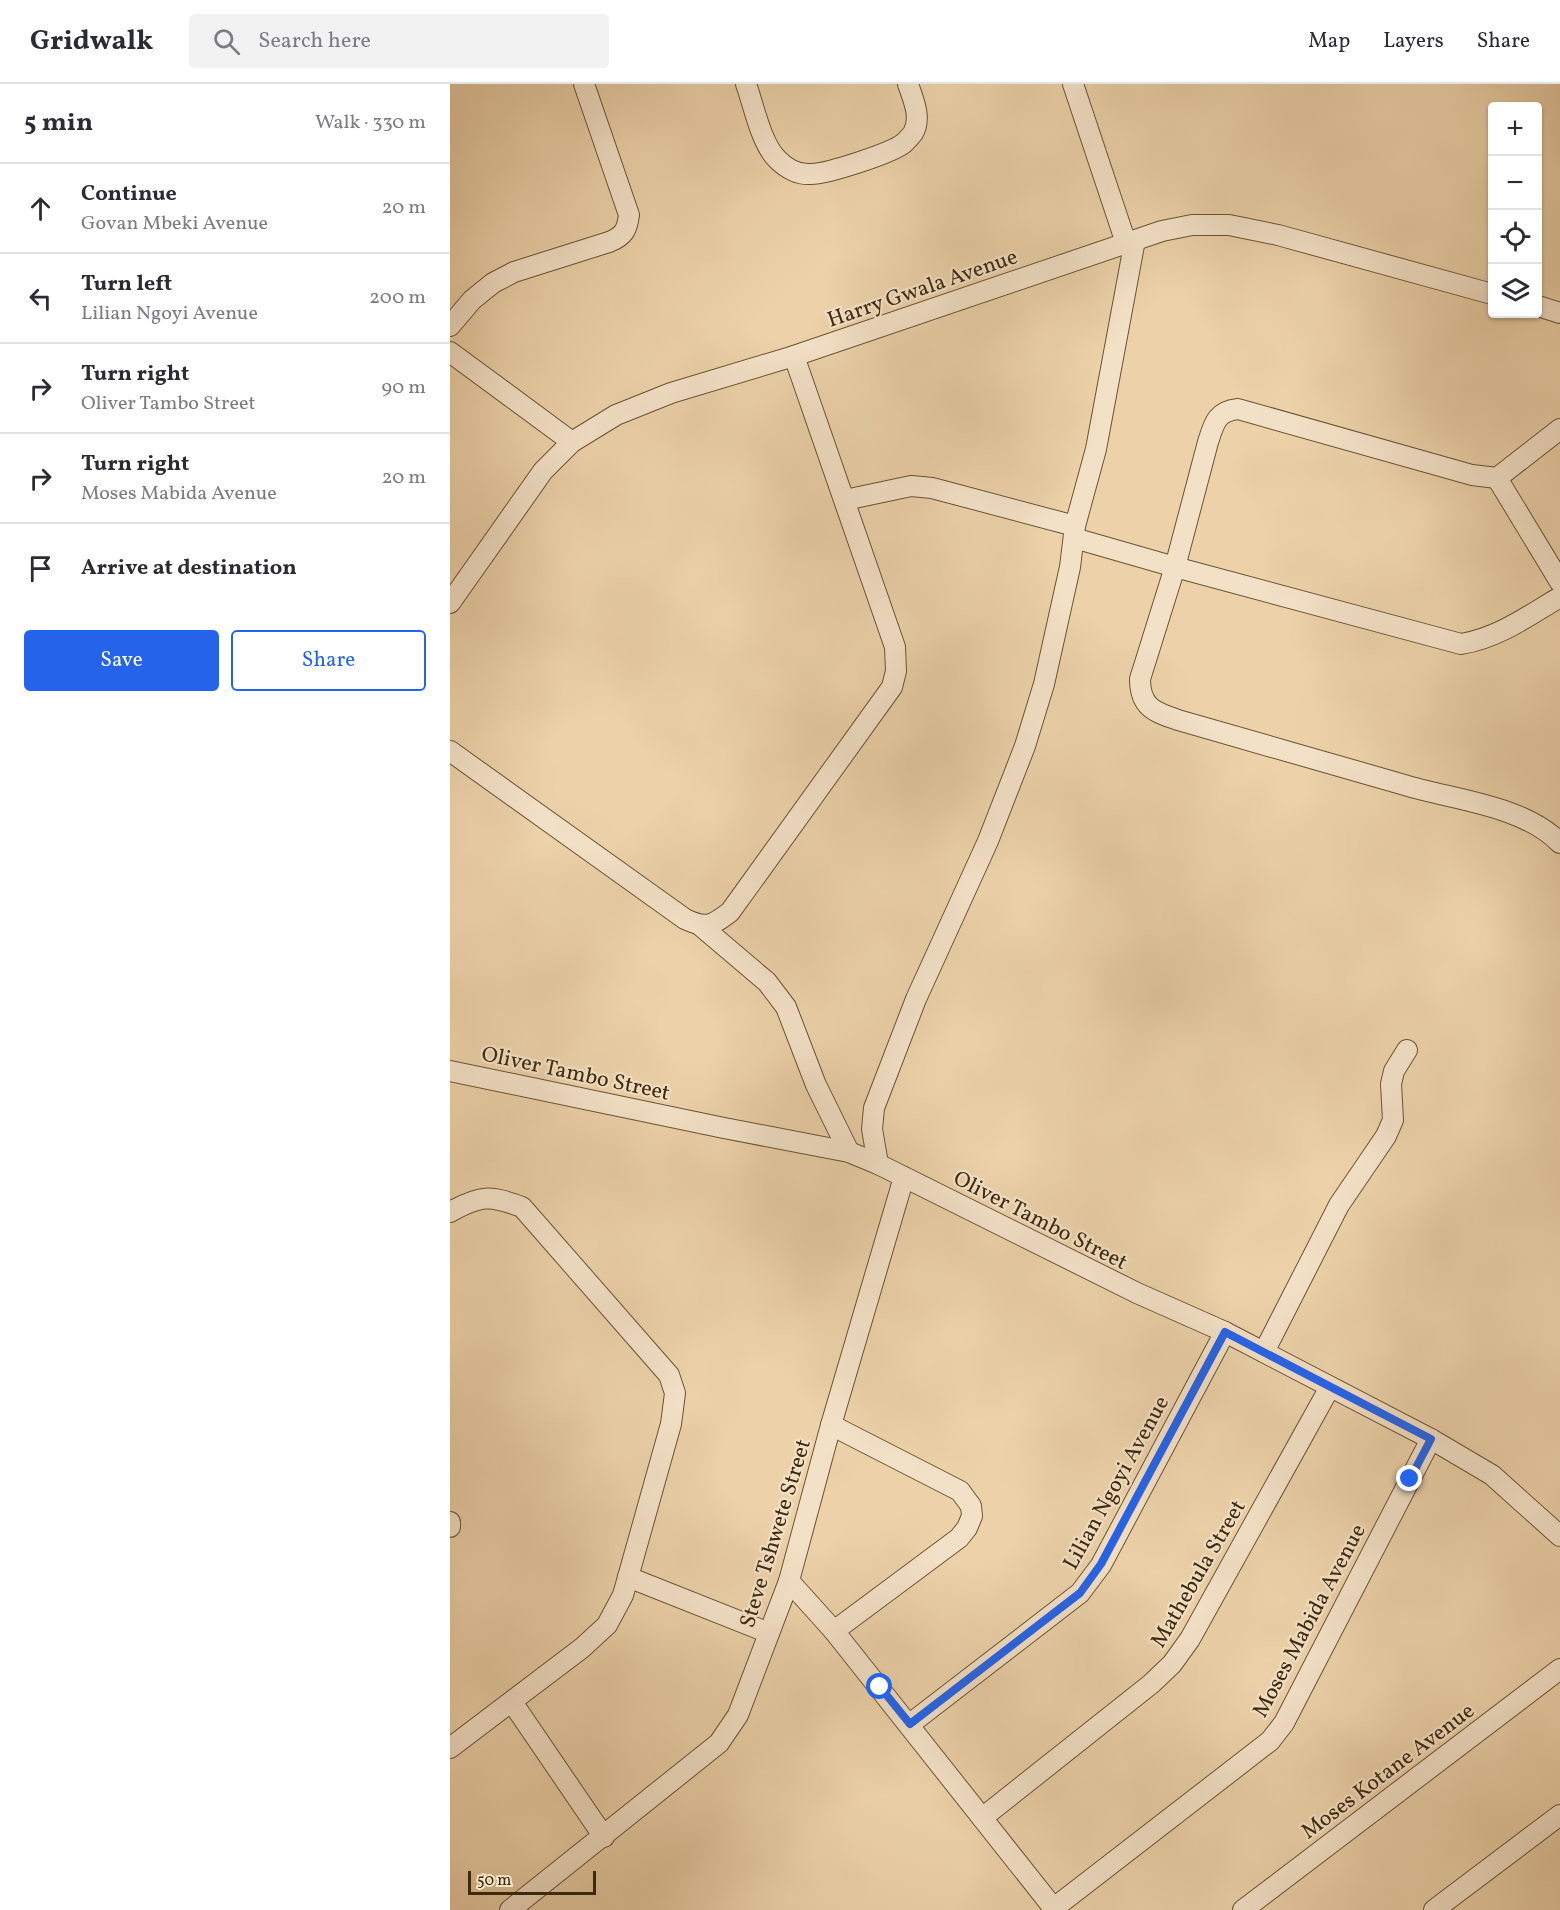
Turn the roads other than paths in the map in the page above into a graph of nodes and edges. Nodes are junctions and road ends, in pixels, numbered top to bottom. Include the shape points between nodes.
1 (584, 84) edge
2 (746, 84) edge
3 (908, 84) edge
4 (1073, 84) edge
5 (1131, 242) junction
6 (1488, 293) edge
7 (1542, 307) edge
8 (1560, 313) edge
9 (450, 326) edge
10 (450, 352) edge
11 (794, 356) junction
12 (1560, 429) edge
13 (572, 442) junction
14 (1497, 478) junction
15 (845, 500) junction
16 (1075, 532) junction
17 (1175, 567) junction
18 (1560, 582) edge
19 (1560, 597) edge
20 (450, 603) edge
21 (450, 751) edge
22 (1560, 843) edge
23 (700, 926) junction
24 (1407, 1050) dead end
25 (450, 1071) edge
26 (849, 1152) junction
27 (878, 1164) junction
28 (904, 1177) junction
29 (450, 1212) edge
30 (1225, 1332) junction
31 (1264, 1352) junction
32 (1330, 1387) junction
33 (831, 1425) junction
34 (1431, 1439) junction
35 (450, 1522) edge
36 (450, 1527) edge
37 (1560, 1536) edge
38 (628, 1577) junction
39 (789, 1581) junction
40 (834, 1631) junction
41 (769, 1633) junction
42 (1560, 1669) edge
43 (512, 1702) junction
44 (910, 1724) junction
45 (450, 1748) edge
46 (1560, 1815) edge
47 (982, 1818) junction
48 (604, 1837) junction
49 (1054, 1909) edge
50 (510, 1910) edge
51 (1243, 1910) edge
52 (1434, 1910) edge

1 - 9 street via 629,215 628,227 621,237 609,242 514,272 493,283
2 - 3 street via 765,143 776,159 788,168 810,174 903,144 918,120
4 - 5 street
5 - 6 street, Harry Gwala Avenue via 1192,225 1229,225
5 - 11 street, Harry Gwala Avenue
5 - 16 street via 1096,449
7 - 8 street
10 - 13 street
11 - 13 street, Harry Gwala Avenue via 671,393 616,415
11 - 15 street
12 - 14 street
13 - 20 street, Harry Gwala Avenue via 543,471
14 - 17 street via 1472,475 1238,409 1227,410 1213,427
14 - 18 street
15 - 16 street via 911,486 932,488
15 - 23 street via 895,647 892,687 730,912 715,923
16 - 17 street
16 - 27 street via 1044,684 1025,746 988,841 916,999 874,1108 872,1129
17 - 19 street via 1461,644 1499,633
17 - 22 street via 1140,679 1140,693 1147,705 1178,720 1504,811 1538,825
21 - 23 street
23 - 26 street via 767,982 786,1007 816,1085
24 - 31 street via 1394,1071 1393,1120 1386,1136 1339,1205
25 - 26 street, Oliver Tambo Street
26 - 27 street, Oliver Tambo Street
27 - 28 street, Oliver Tambo Street
28 - 30 street, Oliver Tambo Street via 1137,1293
28 - 33 street, Steve Tshwete Street
29 - 38 street via 472,1200 489,1198 522,1207 669,1375 675,1408
30 - 31 street, Oliver Tambo Street
30 - 44 street, Lilian Ngoyi Avenue via 1091,1580 1080,1593
31 - 32 street, Oliver Tambo Street
32 - 34 street, Oliver Tambo Street
32 - 47 street, Mathebula Street via 1190,1639 1172,1664
33 - 39 street, Steve Tshwete Street
33 - 40 street via 960,1491 971,1506 972,1516 953,1544
34 - 37 street, Oliver Tambo Street via 1492,1475
34 - 49 street, Moses Mabida Avenue via 1284,1723 1270,1741
35 - 36 street
38 - 41 street
38 - 43 street via 607,1625
39 - 40 street
39 - 41 street, Steve Tshwete Street
40 - 44 street
41 - 48 street, Steve Tshwete Street via 738,1715 719,1743
42 - 51 street, Moses Kotane Avenue
43 - 45 street
43 - 48 street
44 - 47 street
46 - 52 street
47 - 49 street
48 - 50 street, Steve Tshwete Street

